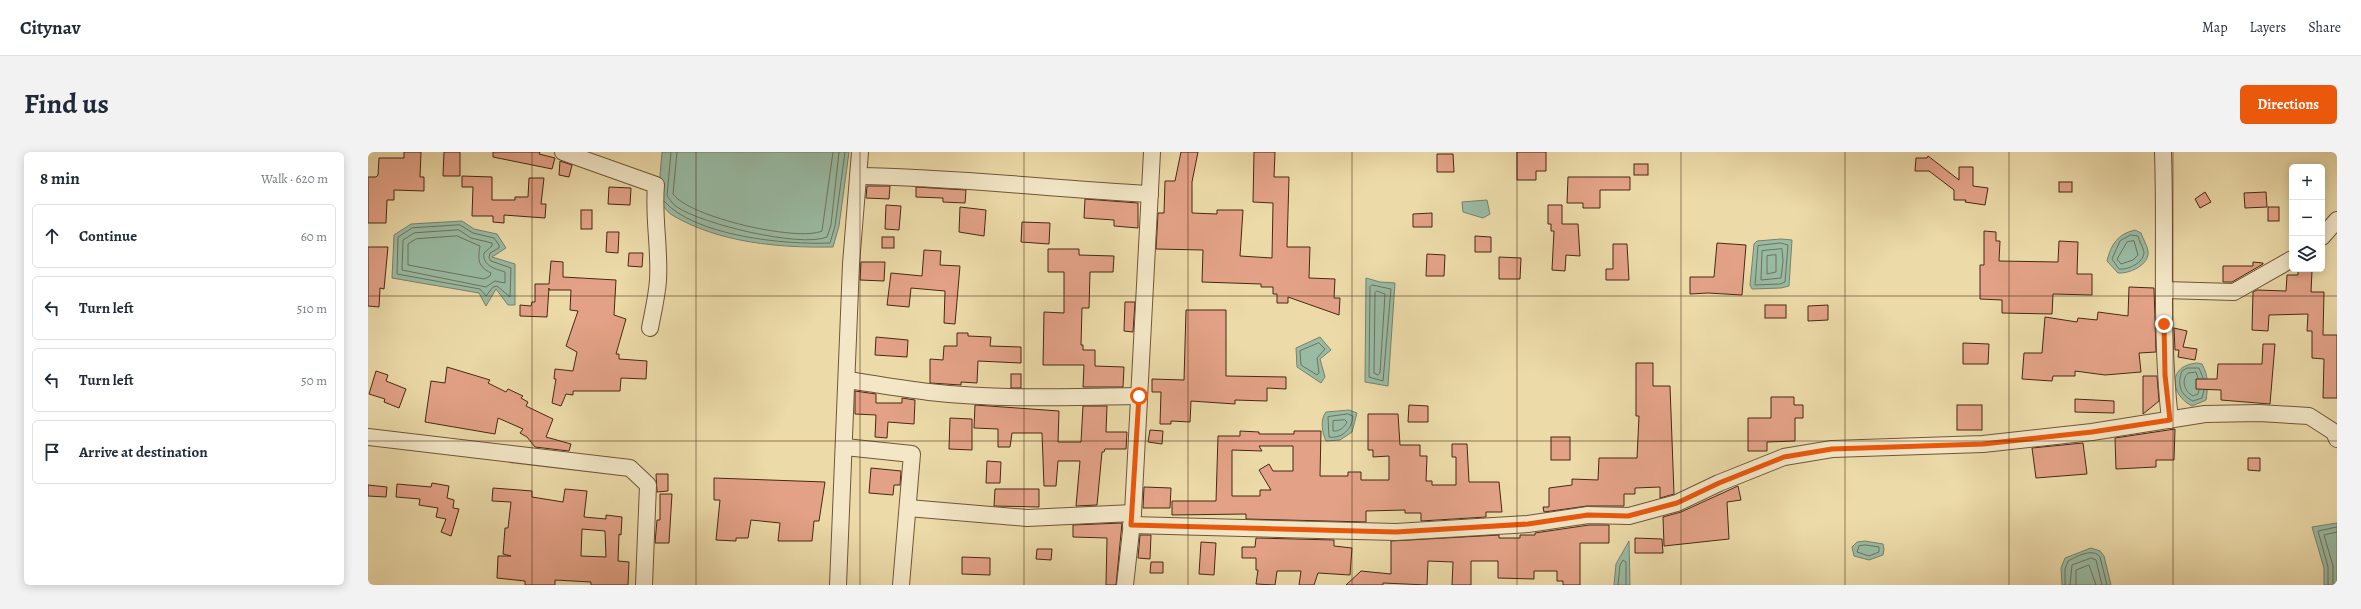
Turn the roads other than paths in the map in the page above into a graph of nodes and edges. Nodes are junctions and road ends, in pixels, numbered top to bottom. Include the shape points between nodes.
1 (564, 152) edge
2 (860, 152) edge
3 (1152, 152) edge
4 (2164, 152) edge
5 (858, 176) junction
6 (1150, 194) junction
7 (2337, 220) edge
8 (2324, 236) edge
9 (2289, 261) edge
10 (2165, 290) junction
11 (650, 328) dead end
12 (848, 380) junction
13 (1139, 396) junction
14 (2170, 420) junction
15 (368, 437) edge
16 (2337, 439) edge
17 (845, 447) junction
18 (908, 508) junction
19 (1132, 519) junction
20 (644, 585) edge
21 (838, 585) edge
22 (901, 585) edge
23 (1125, 585) edge

1 - 11 street via 656,185 654,206 657,222 658,280
2 - 5 street
3 - 6 street
4 - 10 street
5 - 6 street via 926,177 977,184
5 - 12 street via 851,264
6 - 13 street
7 - 8 street
9 - 10 street via 2234,292
10 - 14 street via 2165,375
12 - 13 street via 930,392 964,394
12 - 17 street
13 - 19 street
14 - 16 street via 2205,414 2259,413 2309,416 2334,432
14 - 19 street via 1983,444 1832,449 1784,457 1677,503 1628,516 1588,515 1528,524 1396,532
15 - 20 street via 630,468 648,485
17 - 18 street via 912,454
17 - 21 street
18 - 19 street via 1027,518
18 - 22 street
19 - 23 street

